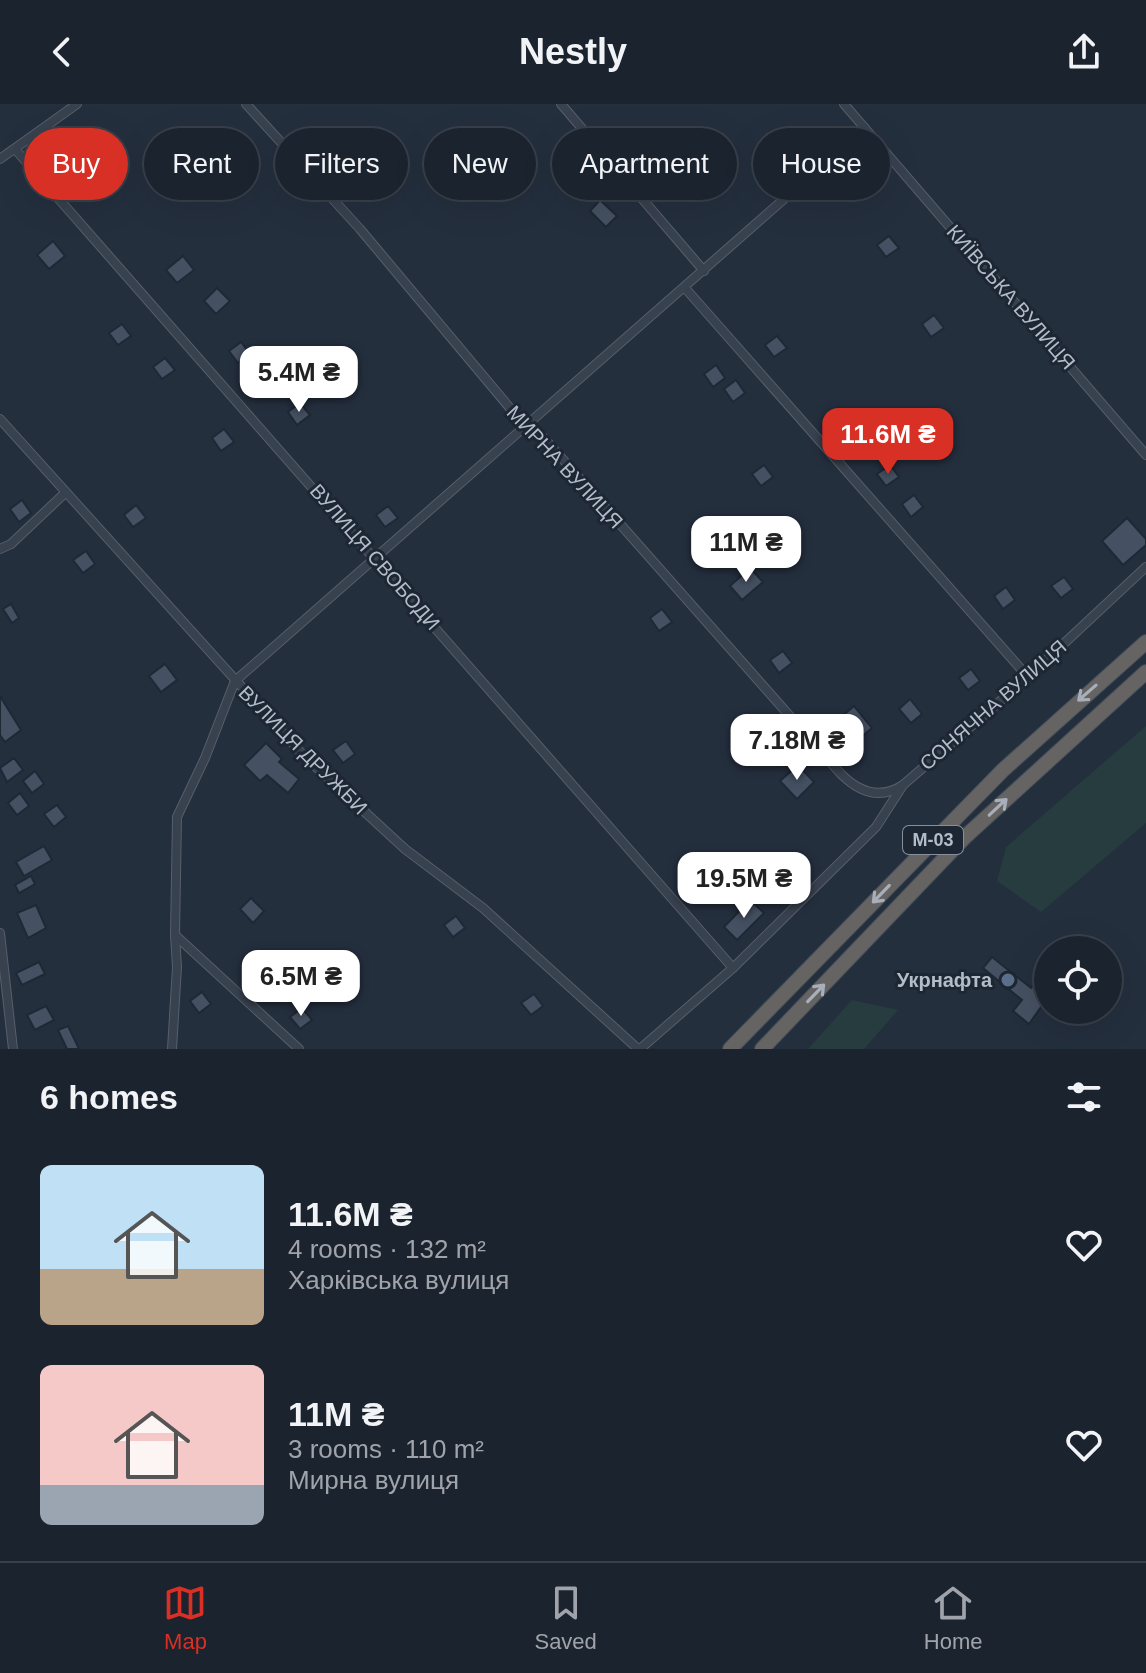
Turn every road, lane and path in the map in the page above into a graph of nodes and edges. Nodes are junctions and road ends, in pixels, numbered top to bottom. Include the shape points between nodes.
1 (77, 104) edge
2 (246, 104) edge
3 (561, 104) edge
4 (844, 104) edge
5 (865, 128) edge
6 (15, 149) junction
7 (890, 157) edge
8 (0, 159) edge
9 (784, 200) edge
10 (704, 271) junction
11 (685, 288) junction
12 (0, 419) edge
13 (525, 426) junction
14 (1146, 455) edge
15 (65, 493) junction
16 (0, 549) edge
17 (375, 558) junction
18 (1146, 567) edge
19 (1146, 642) edge
20 (1146, 672) edge
21 (1028, 677) junction
22 (235, 681) junction
23 (903, 785) junction
24 (0, 933) edge
25 (175, 935) junction
26 (733, 968) junction
27 (13, 1049) edge
28 (172, 1049) edge
29 (299, 1049) edge
30 (639, 1049) edge
31 (730, 1049) edge
32 (762, 1049) edge

1 - 6 street
2 - 13 street, МИРНА ВУЛИЦЯ via 360,229
3 - 10 street
4 - 5 street, КИЇВСЬКА ВУЛИЦЯ
6 - 8 street
6 - 17 street, ВУЛИЦЯ СВОБОДИ
7 - 14 street, КИЇВСЬКА ВУЛИЦЯ
9 - 10 street
10 - 11 street
11 - 13 street
11 - 21 street
12 - 15 street, ВУЛИЦЯ ДРУЖБИ
13 - 17 street
13 - 23 street, МИРНА ВУЛИЦЯ via 544,438 847,781 875,793
15 - 16 street
15 - 22 street, ВУЛИЦЯ ДРУЖБИ
17 - 22 street
17 - 26 street, ВУЛИЦЯ СВОБОДИ
18 - 21 street, СОНЯЧНА ВУЛИЦЯ
19 -> 31 highway, М-03 via 1003,770
32 -> 20 highway, М-03 via 966,836
21 - 23 street, СОНЯЧНА ВУЛИЦЯ
22 - 25 street via 177,817
22 - 30 street, ВУЛИЦЯ ДРУЖБИ via 304,756 405,849 483,908
23 - 26 street, СОНЯЧНА ВУЛИЦЯ via 876,827
24 - 27 street
25 - 28 street
25 - 29 street
26 - 30 street, СОНЯЧНА ВУЛИЦЯ

